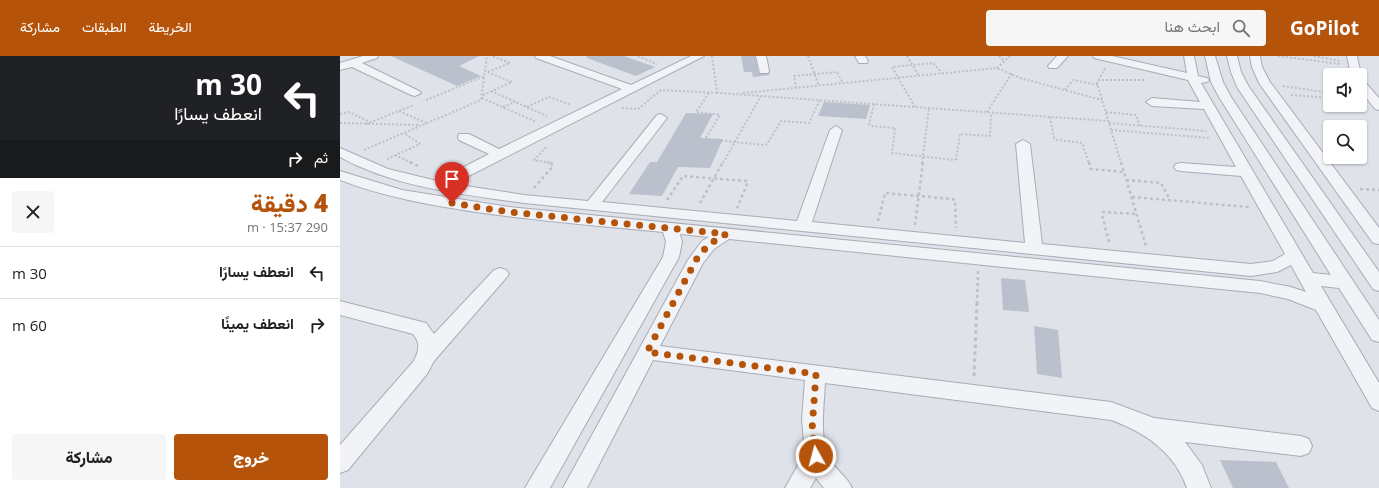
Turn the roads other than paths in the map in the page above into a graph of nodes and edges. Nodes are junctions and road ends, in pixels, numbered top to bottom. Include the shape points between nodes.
1 (373, 56) edge
2 (540, 56) edge
3 (699, 56) edge
4 (761, 56) edge
5 (1063, 56) edge
6 (1098, 56) edge
7 (1189, 56) edge
8 (1210, 56) edge
9 (1232, 56) edge
10 (1255, 56) edge
11 (1111, 57) edge
12 (354, 60) edge
13 (340, 61) edge
14 (1052, 66) dead end
15 (340, 67) edge
16 (764, 71) dead end
17 (1193, 78) junction
18 (1217, 82) junction
19 (1243, 87) junction
20 (632, 88) junction
21 (1367, 91) edge
22 (415, 93) dead end
23 (1152, 102) dead end
24 (1208, 106) junction
25 (1379, 106) edge
26 (661, 118) dead end
27 (836, 130) dead end
28 (464, 137) dead end
29 (1023, 144) dead end
30 (499, 154) junction
31 (344, 155) edge
32 (1181, 167) dead end
33 (1246, 172) junction
34 (340, 175) edge
35 (441, 185) junction
36 (592, 205) junction
37 (730, 226) junction
38 (803, 226) junction
39 (670, 228) junction
40 (1379, 239) edge
41 (1034, 249) junction
42 (1294, 256) junction
43 (500, 274) dead end
44 (1307, 278) junction
45 (1344, 282) junction
46 (1379, 285) edge
47 (1323, 305) junction
48 (340, 308) edge
49 (1379, 335) edge
50 (647, 352) junction
51 (427, 355) junction
52 (816, 374) junction
53 (1379, 402) edge
54 (1153, 428) junction
55 (1301, 446) dead end
56 (816, 456) junction
57 (340, 462) edge
58 (537, 488) edge
59 (575, 488) edge
60 (797, 488) edge
61 (840, 488) edge
62 (1199, 488) edge

1 - 12 street
2 - 20 street
3 - 20 street
4 - 16 street
5 - 14 street
6 - 11 street
7 - 17 street
8 - 18 street
9 - 19 street
10 - 40 street via 1257,67 1272,94
11 - 17 street
12 - 13 street
12 - 15 street
12 - 22 street
17 - 18 street
17 - 24 street
18 - 19 street
18 - 45 street
19 - 46 street
20 - 30 street
21 - 25 street
23 - 24 street
24 - 33 street
26 - 36 street
27 - 38 street
28 - 30 street
29 - 41 street
30 - 35 street
31 - 35 street via 389,174
32 - 33 street
33 - 42 street
34 - 39 street via 396,194 509,212
35 - 36 street via 524,199
36 - 37 street via 694,215
37 - 38 street
37 - 39 street
37 - 47 street via 979,259 1275,289
37 - 50 street via 708,245 696,260
38 - 41 street
39 - 58 street via 674,242 671,257
41 - 42 street via 1251,270 1277,266
42 - 44 street
43 - 51 street
44 - 45 street
44 - 47 street
45 - 49 street
47 - 53 street
48 - 51 street via 419,328 426,334 429,344
50 - 52 street
50 - 59 street
51 - 57 street via 420,368
52 - 54 street via 1111,411 1132,417
52 - 56 street via 812,430
54 - 55 street
54 - 62 street via 1172,443 1187,461
56 - 60 street
56 - 61 street via 830,480

